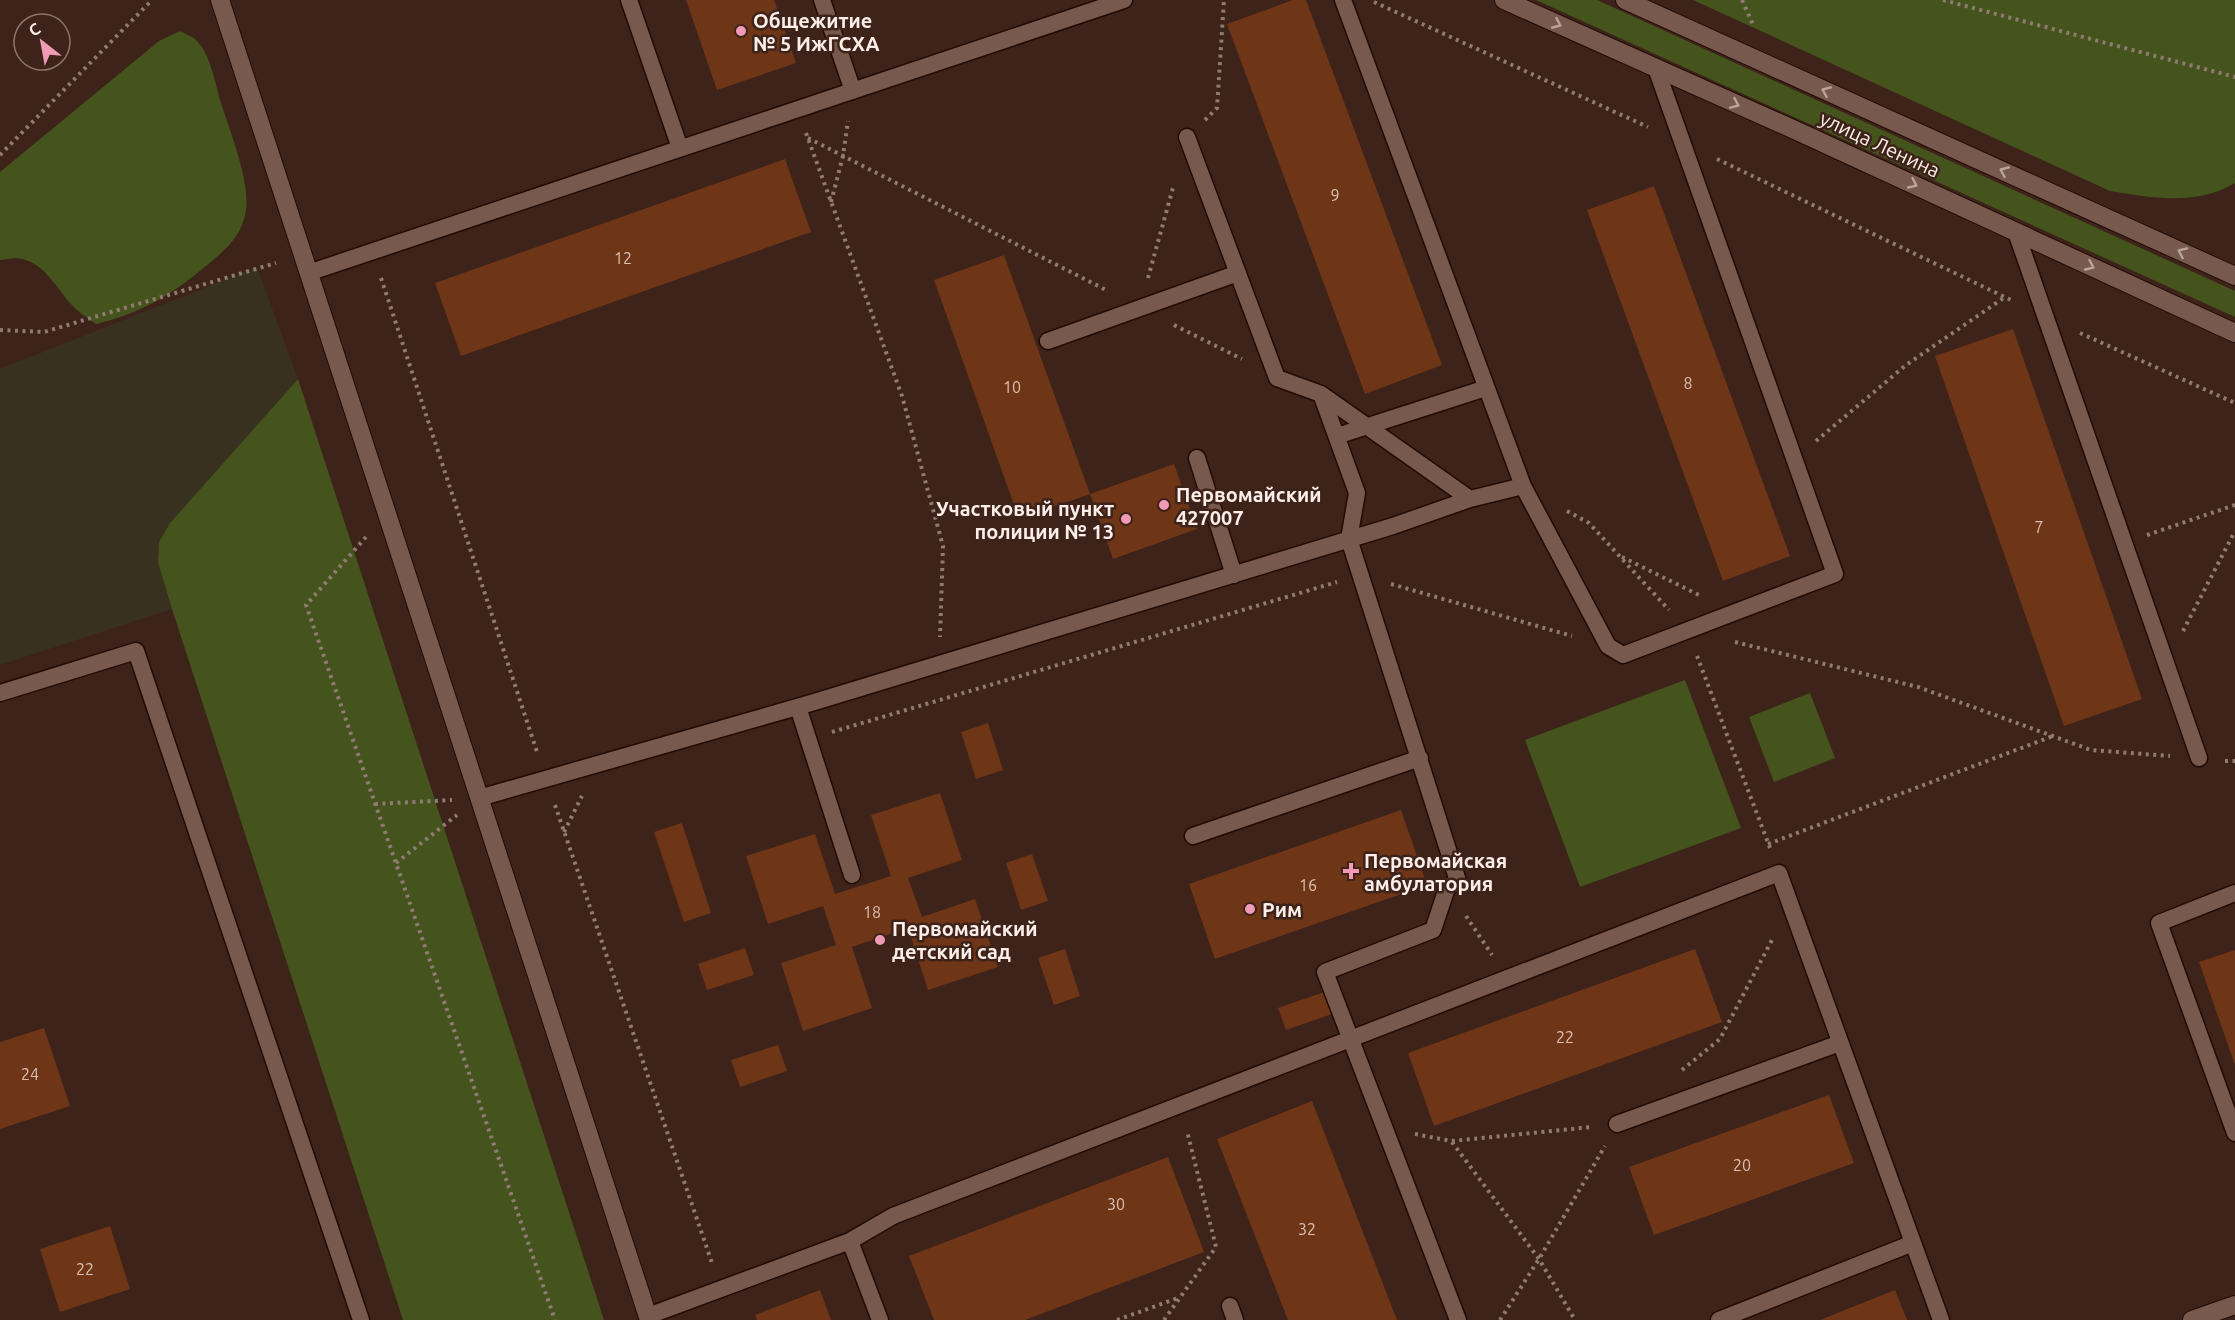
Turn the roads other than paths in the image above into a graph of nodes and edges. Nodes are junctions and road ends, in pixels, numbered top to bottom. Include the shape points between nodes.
1 (220, 0) edge
2 (629, 0) edge
3 (822, 0) edge
4 (1124, 0) edge
5 (1343, 0) edge
6 (1504, 0) edge
7 (1625, 0) edge
8 (1656, 68) junction
9 (853, 91) junction
10 (1188, 137) dead end
11 (680, 148) junction
12 (2016, 232) junction
13 (308, 273) junction
14 (1238, 273) junction
15 (2235, 276) edge
16 (2235, 333) edge
17 (1048, 341) dead end
18 (1486, 388) junction
19 (1321, 394) junction
20 (1369, 426) junction
21 (1337, 436) junction
22 (1197, 458) dead end
23 (1523, 486) junction
24 (1470, 499) junction
25 (1349, 539) junction
26 (1234, 575) junction
27 (0, 693) edge
28 (798, 707) junction
29 (1420, 758) junction
30 (2199, 759) road end
31 (479, 798) junction
32 (1192, 836) dead end
33 (852, 875) dead end
34 (2235, 893) edge
35 (1350, 1038) junction
36 (1840, 1043) junction
37 (1617, 1124) road end
38 (2235, 1133) edge
39 (850, 1241) junction
40 (1913, 1243) junction
41 (2235, 1305) edge
42 (648, 1318) edge
43 (361, 1320) edge
44 (880, 1320) edge
45 (1458, 1320) edge
46 (1719, 1320) edge
47 (1941, 1320) edge
48 (2192, 1320) edge

1 - 13 street
2 - 11 lane
3 - 9 lane
4 - 9 lane
5 - 18 lane
6 -> 8 street, улица Ленина
15 -> 7 street, улица Ленина
8 -> 12 street, улица Ленина
8 - 23 lane via 1835,574 1623,655 1608,646
9 - 11 lane
10 - 14 lane
11 - 13 lane
12 -> 16 street, улица Ленина
12 - 30 lane
13 - 31 street
14 - 17 lane
14 - 19 lane via 1277,378
18 - 20 lane
18 - 23 lane
19 - 20 lane
19 - 21 lane
20 - 21 lane
20 - 24 lane
21 - 25 lane via 1357,493
22 - 26 lane
23 - 24 lane
24 - 25 lane
25 - 26 lane
25 - 29 lane
26 - 28 lane
27 - 43 lane via 136,651
28 - 31 lane
28 - 33 lane
29 - 32 lane
29 - 35 lane via 1458,881 1447,888 1433,930 1325,972
31 - 42 street
34 - 38 lane via 2159,923
35 - 36 lane via 1779,873
35 - 39 lane via 893,1216
35 - 45 lane
36 - 37 lane
36 - 40 lane
39 - 42 lane
39 - 44 lane
40 - 46 lane
40 - 47 lane
41 - 48 street

